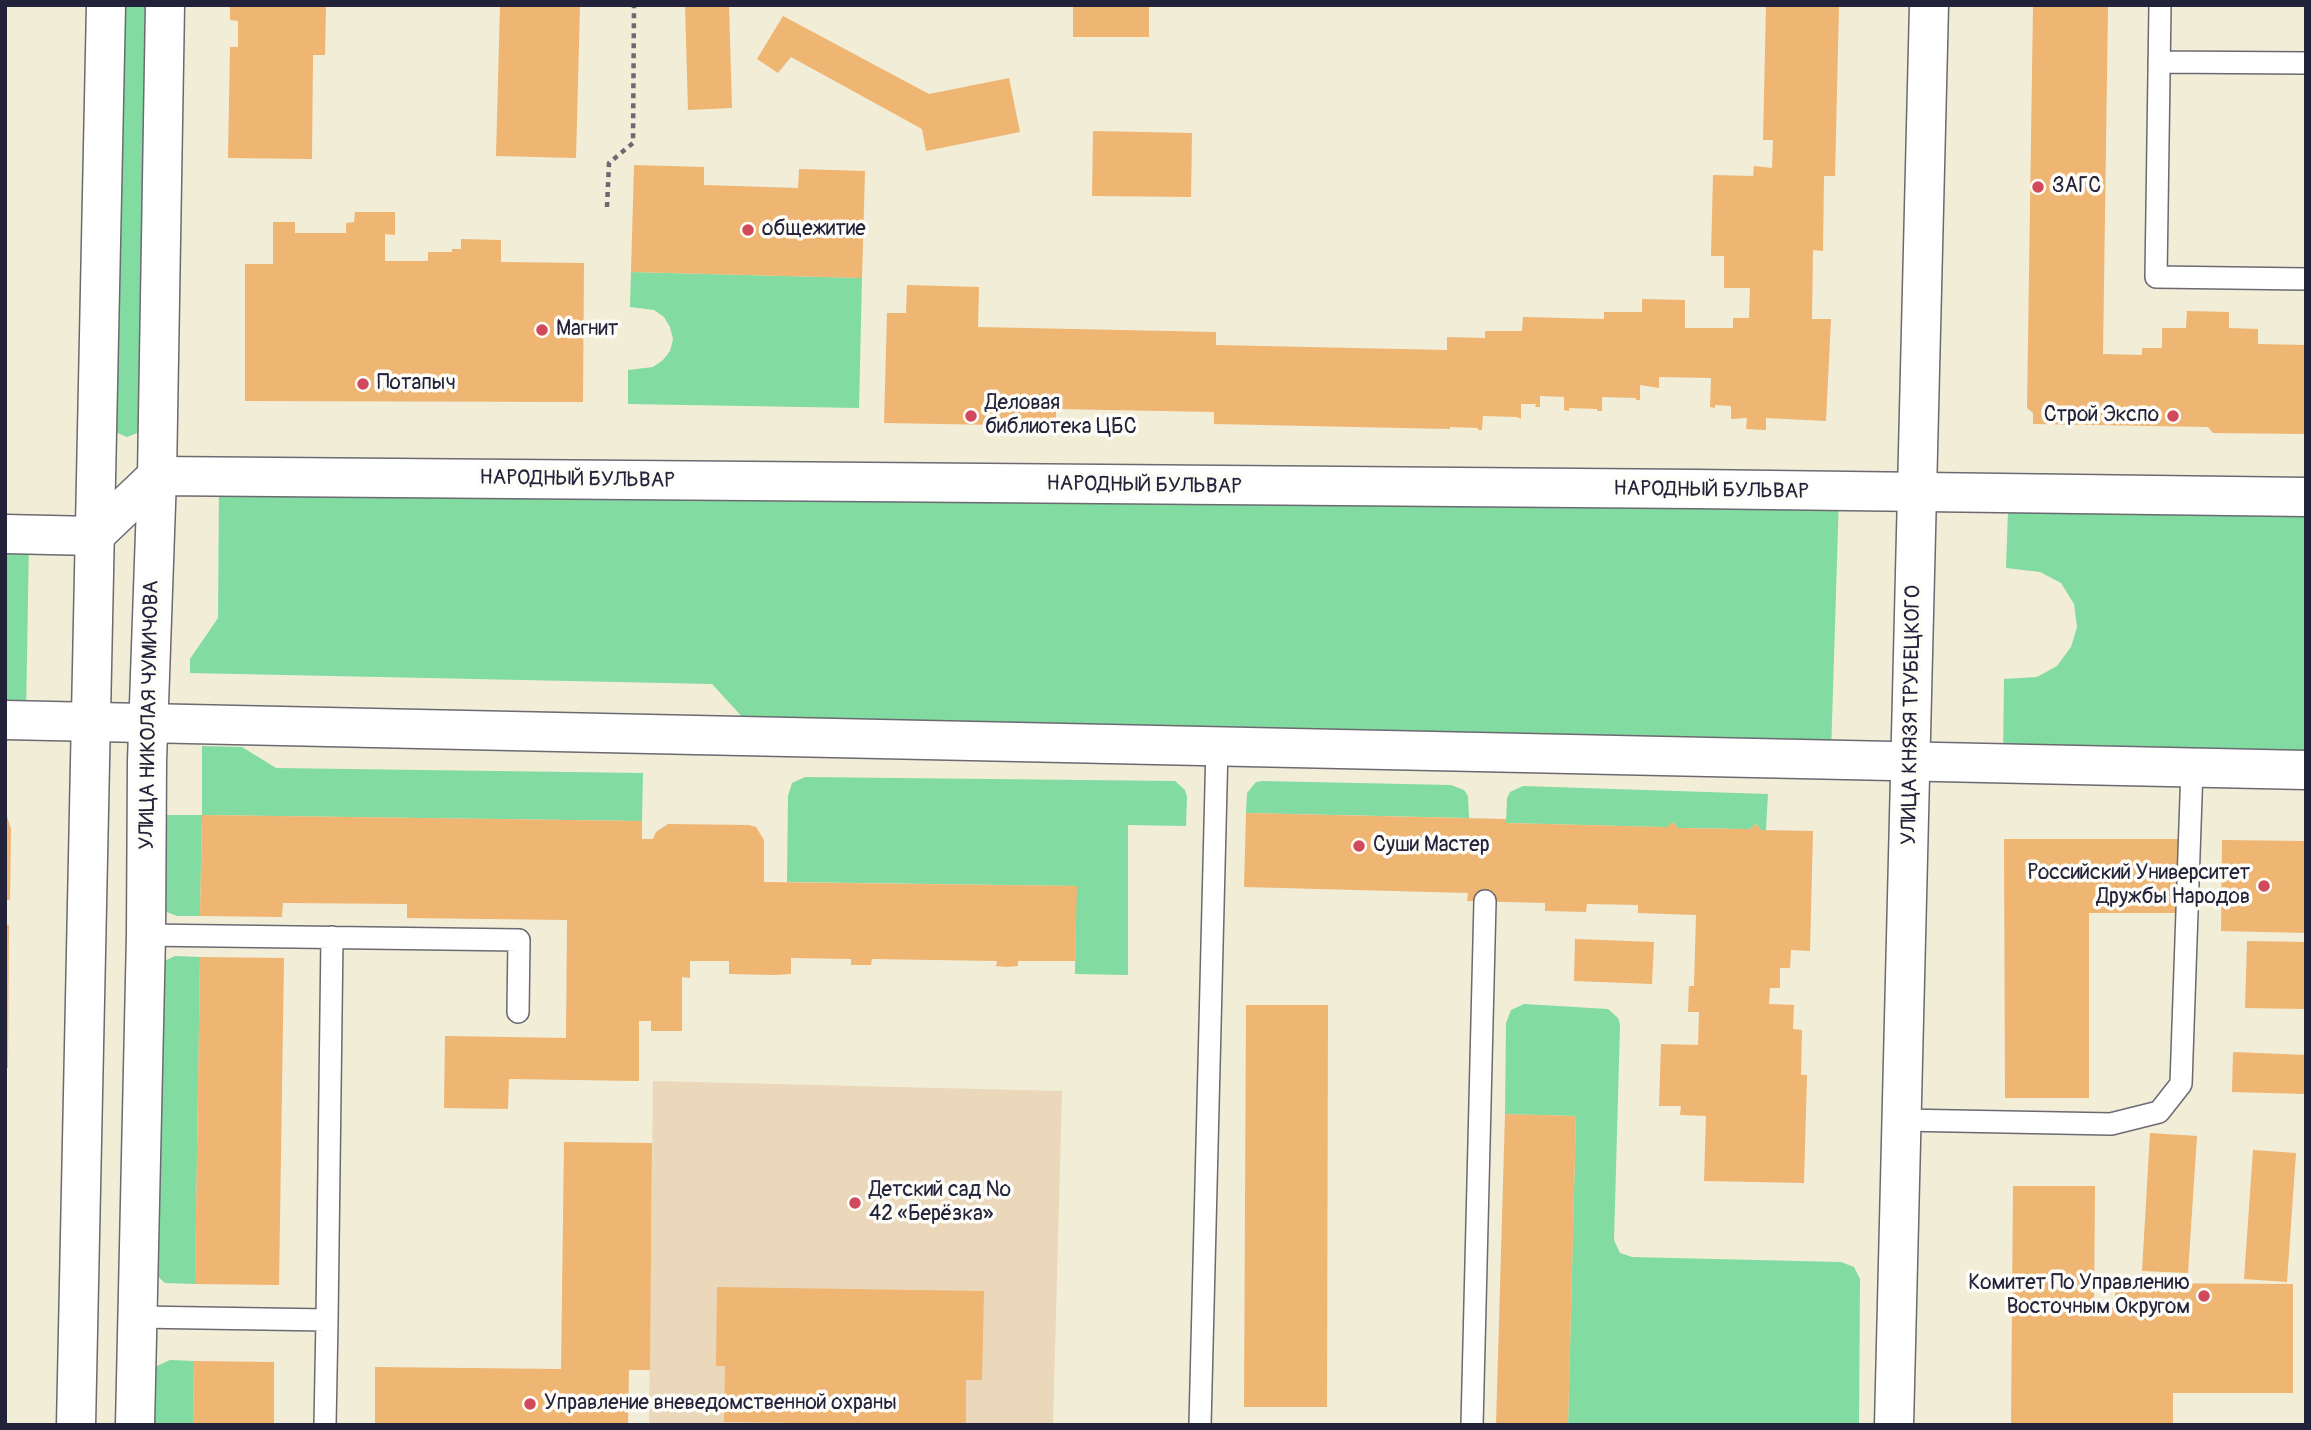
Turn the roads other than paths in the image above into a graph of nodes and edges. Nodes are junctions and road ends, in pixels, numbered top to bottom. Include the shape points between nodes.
1 (106, 5) edge
2 (165, 5) edge
3 (1929, 5) edge
4 (2160, 5) edge
5 (2159, 62) junction
6 (2306, 63) edge
7 (2306, 279) edge
8 (157, 476) junction
9 (1917, 493) junction
10 (2306, 497) edge
11 (5, 534) edge
12 (94, 536) junction
13 (5, 720) edge
14 (90, 721) junction
15 (149, 722) junction
16 (1217, 746) junction
17 (1910, 761) junction
18 (2192, 768) junction
19 (2306, 771) edge
20 (1485, 901) dead end
21 (146, 935) junction
22 (332, 937) junction
23 (518, 1013) dead end
24 (1902, 1120) junction
25 (138, 1317) junction
26 (327, 1320) junction
27 (76, 1425) edge
28 (135, 1425) edge
29 (325, 1425) edge
30 (1200, 1425) edge
31 (1472, 1425) edge
32 (1894, 1425) edge

1 - 12 street
2 - 8 street, УЛИЦА НИКОЛАЯ ЧУМИЧОВА
3 - 9 street, УЛИЦА КНЯЗЯ ТРУБЕЦКОГО
4 - 5 lane
5 - 6 lane
5 - 7 lane via 2156,277
8 - 9 street, НАРОДНЫЙ БУЛЬВАР
8 - 12 street
8 - 15 street, УЛИЦА НИКОЛАЯ ЧУМИЧОВА
9 - 10 street, НАРОДНЫЙ БУЛЬВАР
9 - 17 street, УЛИЦА КНЯЗЯ ТРУБЕЦКОГО
11 - 12 street
12 - 14 street
13 - 14 street
14 - 15 street
14 - 27 street
15 - 16 street
15 - 21 street, УЛИЦА НИКОЛАЯ ЧУМИЧОВА
16 - 17 street
16 - 30 lane
17 - 18 street
17 - 24 street, УЛИЦА КНЯЗЯ ТРУБЕЦКОГО
18 - 19 street
18 - 24 lane via 2181,1084 2159,1112 2111,1124
20 - 31 lane
21 - 22 lane
21 - 25 street, УЛИЦА НИКОЛАЯ ЧУМИЧОВА
22 - 23 lane via 519,940
22 - 26 lane
24 - 32 street, УЛИЦА КНЯЗЯ ТРУБЕЦКОГО
25 - 26 lane
25 - 28 street, УЛИЦА НИКОЛАЯ ЧУМИЧОВА
26 - 29 lane

